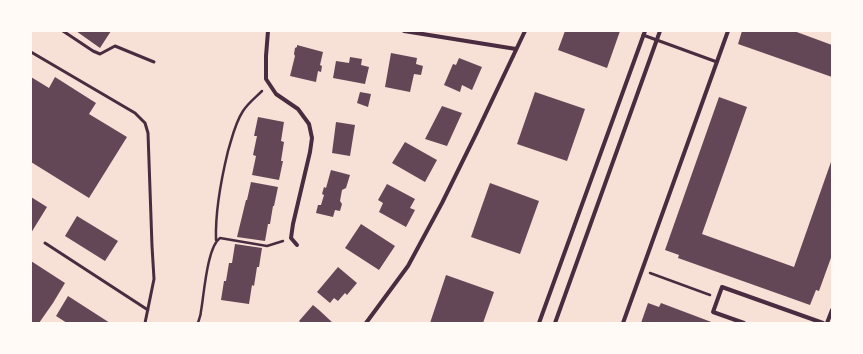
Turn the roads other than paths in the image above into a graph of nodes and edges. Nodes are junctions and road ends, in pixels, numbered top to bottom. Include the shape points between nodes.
1 (63, 31) edge
2 (268, 31) edge
3 (404, 31) edge
4 (525, 31) edge
5 (660, 31) edge
6 (728, 31) edge
7 (644, 33) edge
8 (656, 41) junction
9 (516, 48) junction
10 (31, 52) edge
11 (154, 62) dead end
12 (717, 62) junction
13 (45, 243) dead end
14 (297, 245) dead end
15 (148, 310) junction
16 (832, 310) edge
17 (145, 323) edge
18 (366, 323) edge
19 (539, 323) edge
20 (554, 323) edge
21 (623, 323) edge
22 (744, 323) edge
23 (823, 323) edge
24 (827, 323) edge

1 - 11 lane via 100,54 115,46
2 - 14 street via 266,79 276,94 298,109 309,124 312,138 292,224 291,238
3 - 9 street
4 - 9 street
5 - 8 street
6 - 12 street
7 - 8 lane
7 - 19 street
8 - 12 lane
8 - 20 street
9 - 18 street via 442,203 408,266
10 - 15 lane via 135,113 145,123 148,133 154,279
12 - 21 street
13 - 15 lane
15 - 17 lane
16 - 24 street
22 - 23 street via 713,312 722,287

